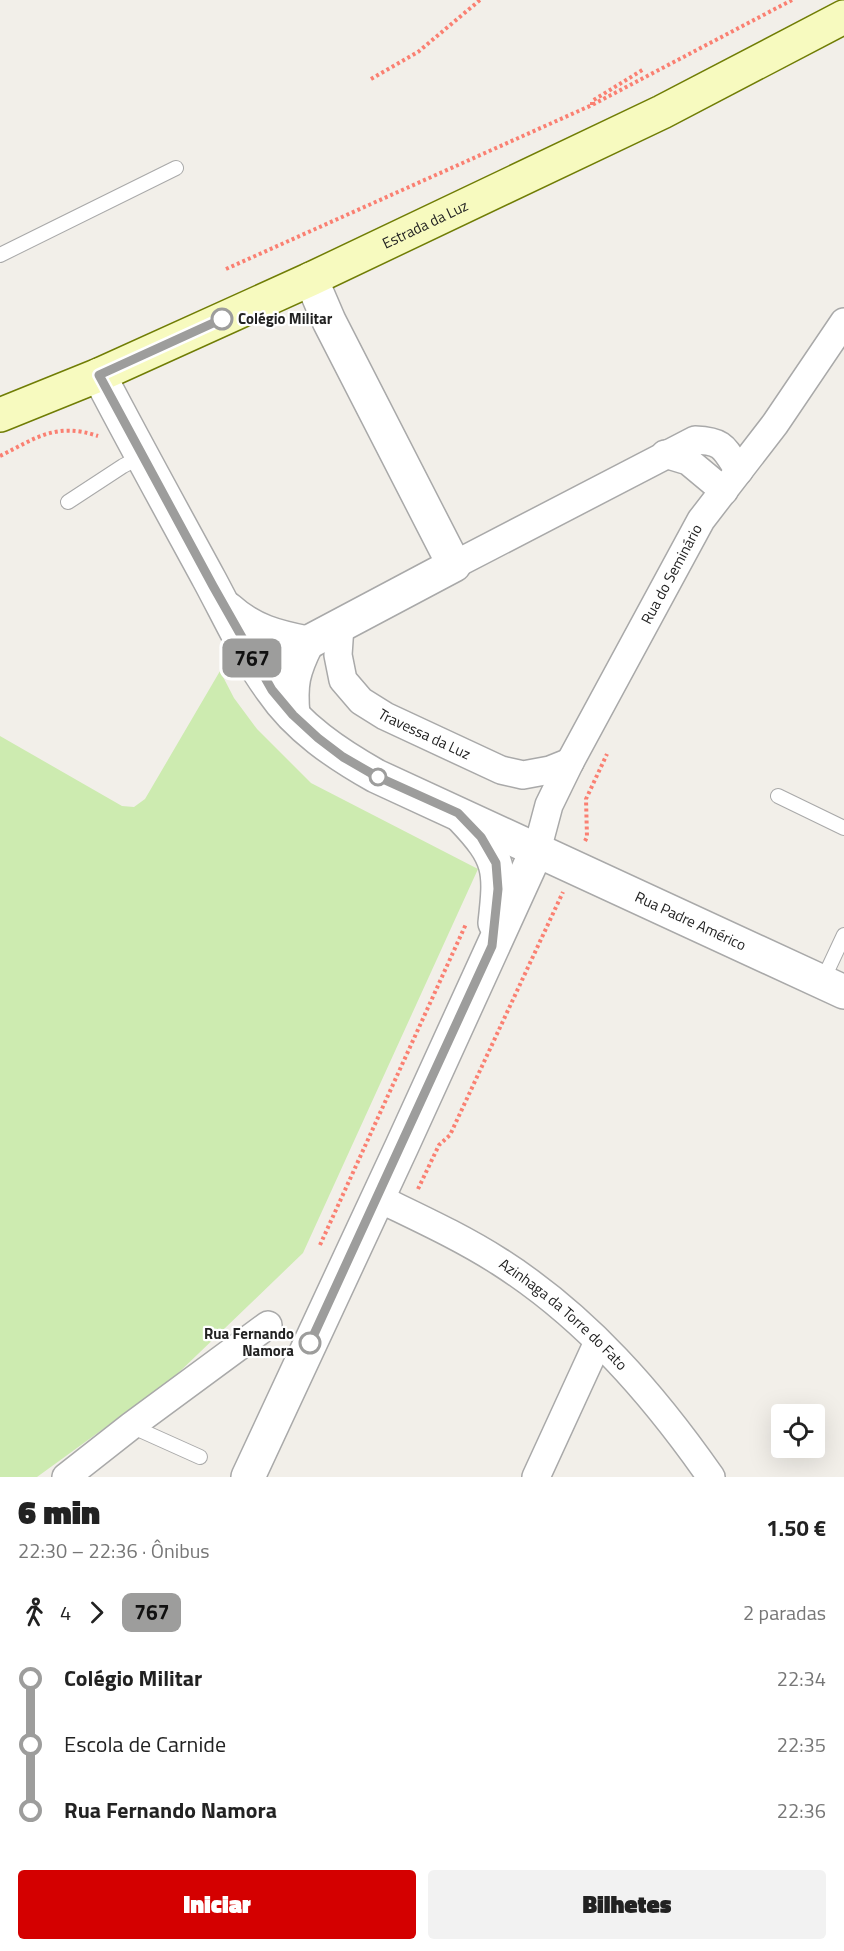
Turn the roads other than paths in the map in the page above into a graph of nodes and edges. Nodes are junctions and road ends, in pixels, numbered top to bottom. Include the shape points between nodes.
1 (844, 17) edge
2 (176, 168) dead end
3 (0, 255) edge
4 (311, 279) junction
5 (844, 322) edge
6 (99, 375) junction
7 (2, 408) edge
8 (132, 461) junction
9 (732, 481) junction
10 (68, 502) dead end
11 (454, 565) junction
12 (223, 605) junction
13 (340, 626) junction
14 (307, 643) junction
15 (293, 715) junction
16 (570, 762) junction
17 (778, 796) dead end
18 (458, 813) junction
19 (844, 828) edge
20 (537, 850) junction
21 (844, 935) edge
22 (492, 946) junction
23 (833, 987) edge
24 (392, 1205) junction
25 (268, 1325) dead end
26 (598, 1342) junction
27 (131, 1426) junction
28 (200, 1457) dead end
29 (66, 1477) edge
30 (248, 1477) edge
31 (536, 1477) edge
32 (711, 1477) edge

1 - 4 main road, Estrada da Luz via 662,112
2 - 3 lane
4 - 6 main road, Estrada da Luz
4 - 11 street
5 - 9 street, Rua do Seminário
6 - 7 main road, Estrada da Luz
6 - 8 street
8 - 10 lane
8 - 12 street
9 - 11 street via 722,446 712,440 695,440
9 - 16 street, Rua do Seminário via 701,520
11 - 13 street
12 - 14 street via 239,619 272,636
12 - 15 street via 272,690
13 - 14 street
13 - 16 street, Travessa da Luz via 338,655 343,680 361,701 385,716 501,770 523,775
14 - 15 street via 297,662 291,688
15 - 18 street via 343,757
16 - 20 street, Rua do Seminário via 549,805
17 - 19 lane
18 - 20 street
18 - 22 street via 481,837 496,863 498,889
20 - 22 street
20 - 23 street, Rua Padre Américo
21 - 23 lane
22 - 24 street
24 - 26 street, Azinhaga da Torre do Fato via 501,1263 564,1310
24 - 30 street
25 - 27 street
26 - 31 street
26 - 32 street, Azinhaga da Torre do Fato via 659,1406
27 - 28 lane
27 - 29 street

